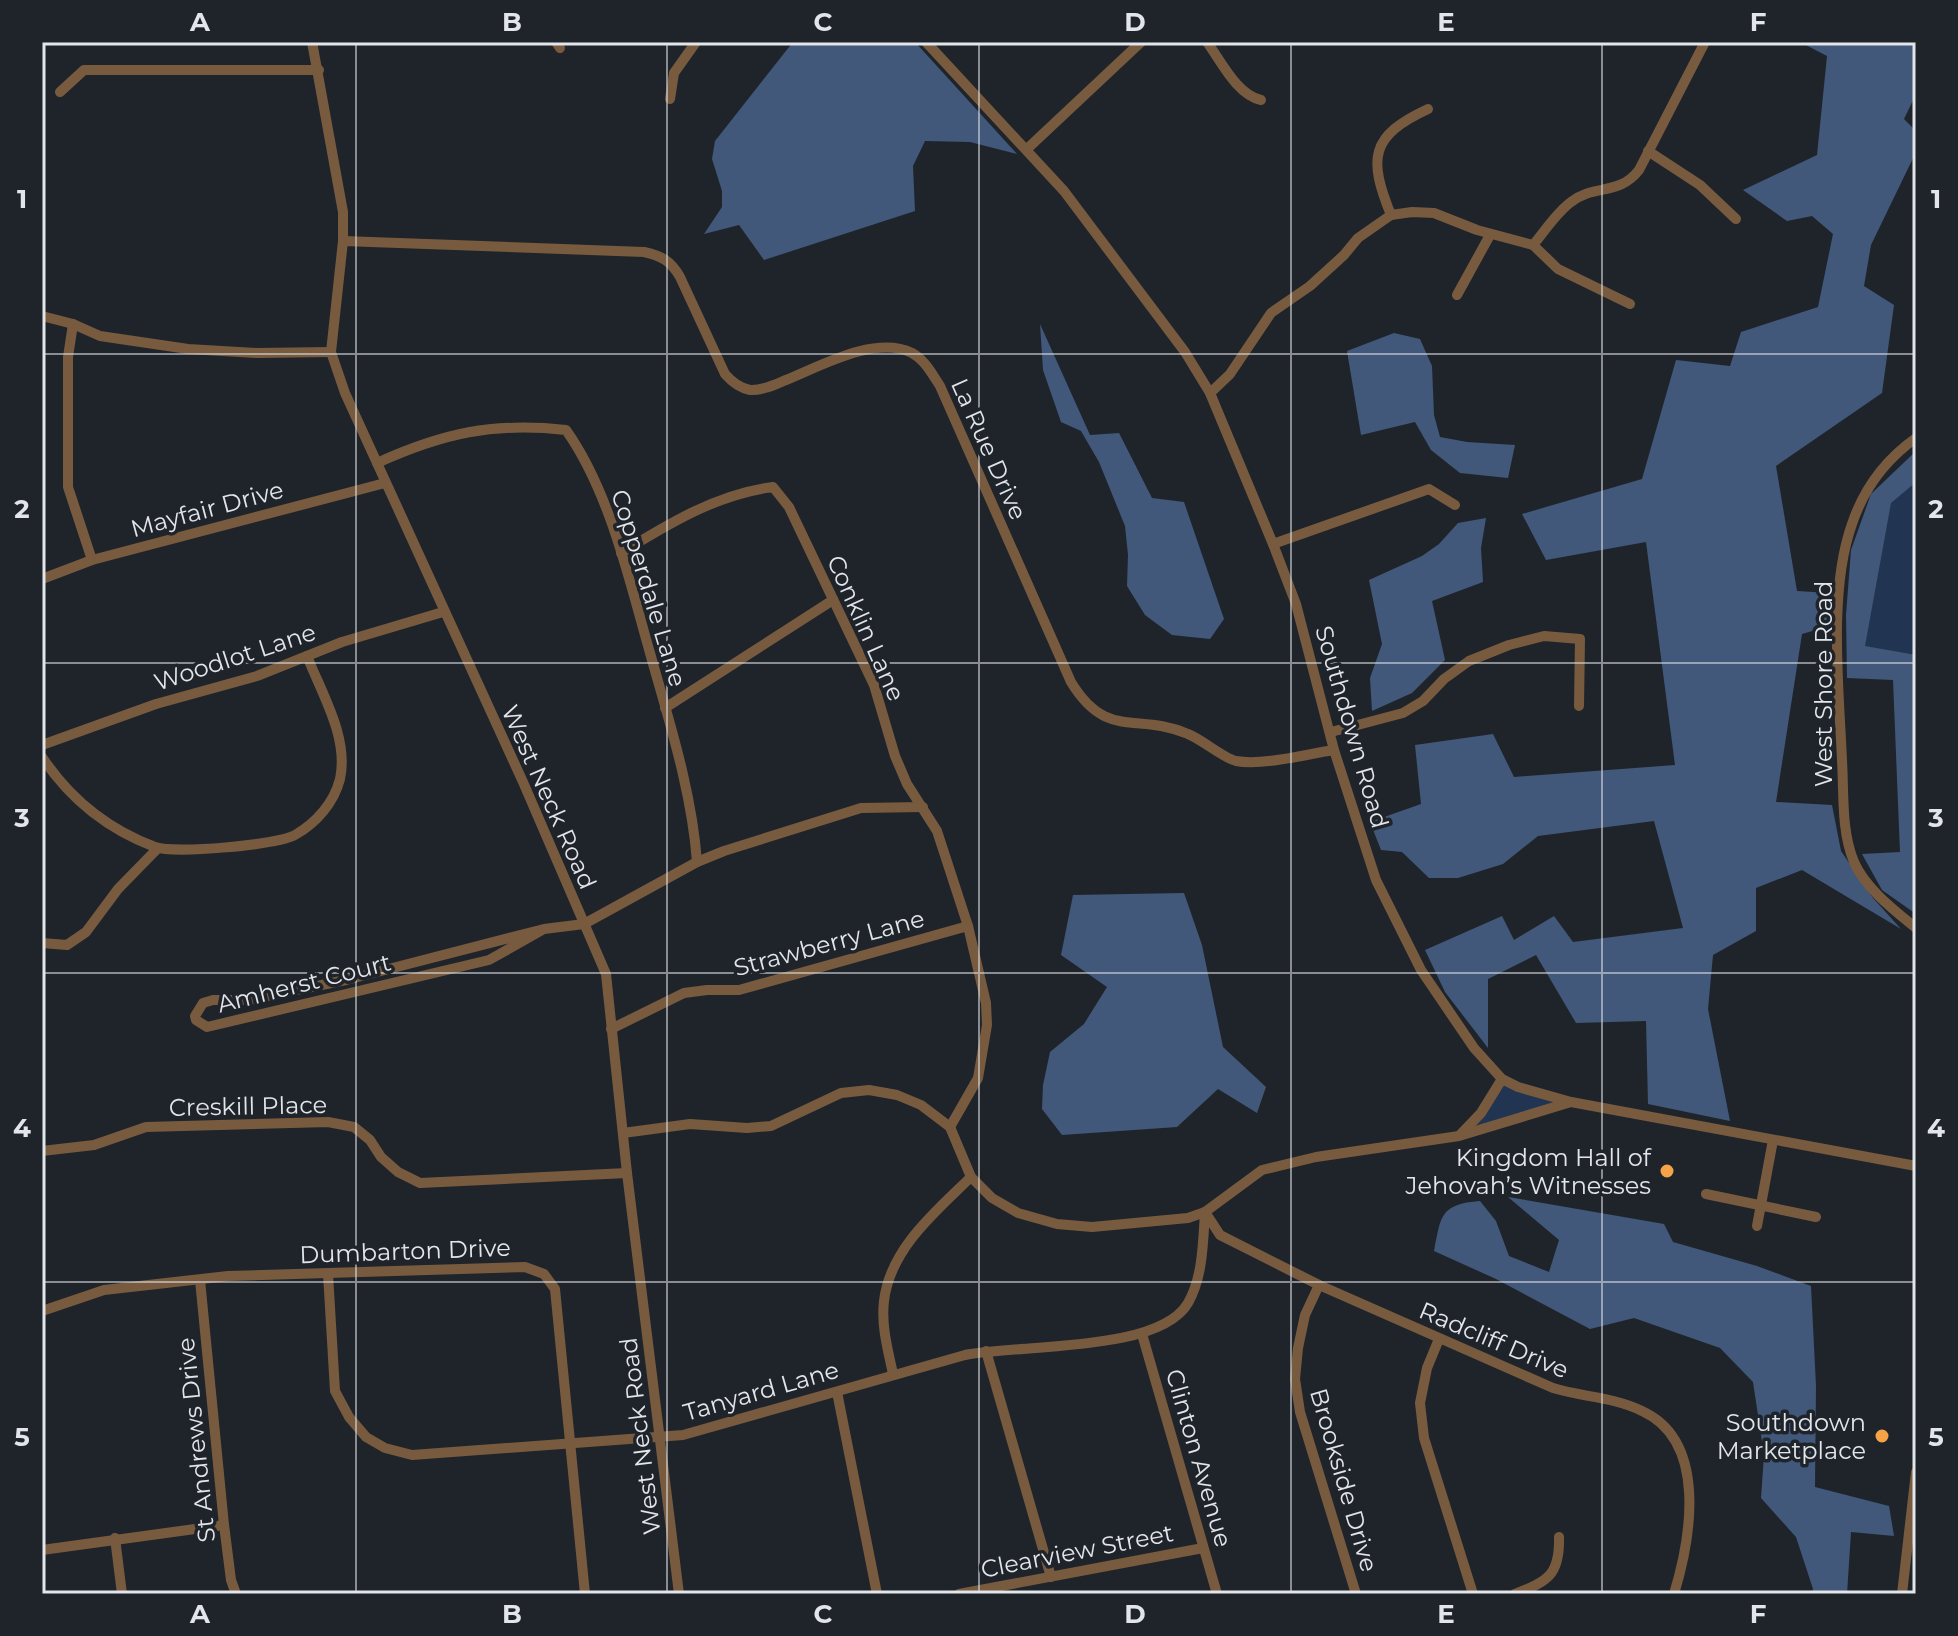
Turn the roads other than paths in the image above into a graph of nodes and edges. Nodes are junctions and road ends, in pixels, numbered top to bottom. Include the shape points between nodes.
1 (312, 42) edge
2 (696, 42) edge
3 (926, 42) edge
4 (1141, 42) edge
5 (1207, 42) edge
6 (1690, 42) edge
7 (1703, 46) edge
8 (319, 70) junction
9 (60, 92) dead end
10 (670, 99) dead end
11 (1261, 100) dead end
12 (1428, 109) dead end
13 (1027, 149) junction
14 (1648, 151) junction
15 (1391, 215) junction
16 (1736, 219) dead end
17 (1490, 235) junction
18 (343, 241) junction
19 (1533, 245) junction
20 (1457, 295) dead end
21 (1630, 304) dead end
22 (42, 316) edge
23 (73, 324) junction
24 (331, 352) junction
25 (1210, 393) junction
26 (1916, 438) edge
27 (377, 463) junction
28 (385, 483) junction
29 (1455, 505) dead end
30 (1273, 544) junction
31 (621, 553) junction
32 (92, 560) junction
33 (42, 579) edge
34 (833, 600) junction
35 (443, 612) junction
36 (307, 656) junction
37 (1579, 706) dead end
38 (665, 708) junction
39 (1331, 732) junction
40 (42, 745) edge
41 (1334, 750) junction
42 (42, 757) edge
43 (923, 807) junction
44 (158, 848) junction
45 (697, 862) junction
46 (584, 924) junction
47 (968, 926) junction
48 (1916, 928) edge
49 (544, 929) junction
50 (42, 943) edge
51 (611, 1029) junction
52 (1502, 1079) junction
53 (1571, 1102) junction
54 (950, 1127) junction
55 (623, 1133) junction
56 (1459, 1136) junction
57 (1773, 1140) junction
58 (42, 1151) edge
59 (1916, 1166) edge
60 (627, 1173) junction
61 (971, 1177) junction
62 (1706, 1194) dead end
63 (1762, 1206) junction
64 (1205, 1212) junction
65 (1816, 1217) dead end
66 (1757, 1226) dead end
67 (328, 1274) junction
68 (200, 1280) junction
69 (1319, 1285) junction
70 (42, 1311) edge
71 (1142, 1334) junction
72 (1439, 1339) junction
73 (986, 1351) junction
74 (893, 1374) junction
75 (837, 1392) junction
76 (661, 1436) junction
77 (570, 1444) junction
78 (1916, 1477) edge
79 (224, 1525) junction
80 (1559, 1537) dead end
81 (115, 1538) junction
82 (1203, 1548) junction
83 (42, 1550) edge
84 (1051, 1577) junction
85 (122, 1594) edge
86 (236, 1594) edge
87 (585, 1594) edge
88 (679, 1594) edge
89 (877, 1594) edge
90 (959, 1594) edge
91 (1217, 1594) edge
92 (1356, 1594) edge
93 (1473, 1594) edge
94 (1515, 1594) edge
95 (1674, 1594) edge
96 (1902, 1594) edge

1 - 8 street, West Neck Road
2 - 10 street via 674,73
3 - 13 street, Southdown Road
4 - 13 street
5 - 11 street via 1243,91
6 - 7 street
7 - 14 street
8 - 9 street via 84,70
8 - 18 street, West Neck Road via 343,212
12 - 15 street via 1400,122 1384,138 1376,159 1379,186
13 - 25 street, Southdown Road via 1157,312
14 - 16 street via 1700,185
14 - 19 street via 1629,182 1572,201
15 - 17 street via 1434,213
15 - 25 street via 1271,313 1230,374
17 - 19 street
17 - 20 street
18 - 24 street, West Neck Road
18 - 41 street, La Rue Drive via 661,256 680,277 725,374 752,390 866,349 912,353 940,386 1083,701 1120,723 1187,733 1233,761
19 - 21 street via 1558,269
22 - 23 street
23 - 24 street via 100,336 188,349
23 - 32 street via 68,487
24 - 27 street, West Neck Road
25 - 30 street, Southdown Road
26 - 48 street, West Shore Road via 1878,473 1850,527 1838,654 1844,811 1852,855 1871,887
27 - 28 street, West Neck Road
27 - 31 street, Copperdale Lane via 457,433 566,430 595,482
28 - 32 street, Mayfair Drive
28 - 35 street, West Neck Road
29 - 30 street via 1429,489
30 - 39 street, Southdown Road via 1296,604
31 - 34 street, Conklin Lane via 677,519 745,490 773,487 789,507
31 - 38 street, Copperdale Lane
32 - 33 street, Mayfair Drive
34 - 38 street
34 - 43 street, Conklin Lane via 874,685 907,784
35 - 36 street, Woodlot Lane
35 - 46 street, West Neck Road
36 - 40 street, Woodlot Lane
36 - 44 street via 342,757 340,781 329,805 291,837 201,849
37 - 39 street via 1580,639 1544,636 1469,661 1403,713
38 - 45 street, Copperdale Lane
39 - 41 street, Southdown Road
41 - 52 street, Southdown Road via 1376,880 1421,970
42 - 44 street via 79,803
43 - 45 street via 861,808
43 - 47 street, Conklin Lane via 937,831
44 - 50 street via 86,932 67,945
45 - 46 street
46 - 49 street, Amherst Court
46 - 51 street, West Neck Road via 606,974
47 - 51 street, Strawberry Lane via 739,990 684,993
47 - 54 street, Conklin Lane via 987,1025 978,1078
49 - 49 street, Amherst Court via 332,983 249,1000 213,1000 199,1007 196,1020 207,1027 489,960
51 - 55 street, West Neck Road
52 - 53 street, Southdown Road
52 - 56 street
53 - 56 street
53 - 57 street, Southdown Road
54 - 55 street via 921,1105 869,1090 841,1093 771,1126 690,1124
54 - 61 street
55 - 60 street, West Neck Road
56 - 64 street via 1262,1170
57 - 59 street, Southdown Road
57 - 63 street
58 - 60 street, Creskill Place via 94,1145 146,1127 328,1122 354,1127 398,1172 420,1183
60 - 76 street, West Neck Road
61 - 64 street via 1018,1213 1057,1224 1134,1225
61 - 74 street via 912,1239 889,1275 884,1330
62 - 63 street
63 - 65 street
63 - 66 street
64 - 69 street, Radcliff Drive via 1220,1235
64 - 71 street, Tanyard Lane via 1200,1267 1187,1305 1171,1322
67 - 68 street, Dumbarton Drive
67 - 77 street, Tanyard Lane via 335,1391 366,1437 412,1455
67 - 77 street, Dumbarton Drive via 525,1267 544,1274 555,1289
68 - 70 street, Dumbarton Drive via 104,1290
68 - 79 street, St Andrews Drive
69 - 72 street, Radcliff Drive
69 - 92 street, Brookside Drive via 1305,1315 1295,1379 1300,1412
71 - 73 street, Tanyard Lane
71 - 82 street, Clinton Avenue
72 - 93 street via 1420,1403 1424,1438
72 - 95 street, Radcliff Drive via 1553,1388 1621,1402 1670,1431 1685,1461 1690,1491
73 - 74 street, Tanyard Lane
73 - 84 street
74 - 75 street, Tanyard Lane
75 - 76 street, Tanyard Lane via 683,1435
75 - 89 street
76 - 77 street, Tanyard Lane
76 - 88 street, West Neck Road
77 - 87 street, Dumbarton Drive
78 - 96 street
79 - 81 street
79 - 86 street, St Andrews Drive
80 - 94 street via 1551,1575
81 - 83 street
81 - 85 street
82 - 84 street, Clearview Street
82 - 91 street, Clinton Avenue
84 - 90 street, Clearview Street

